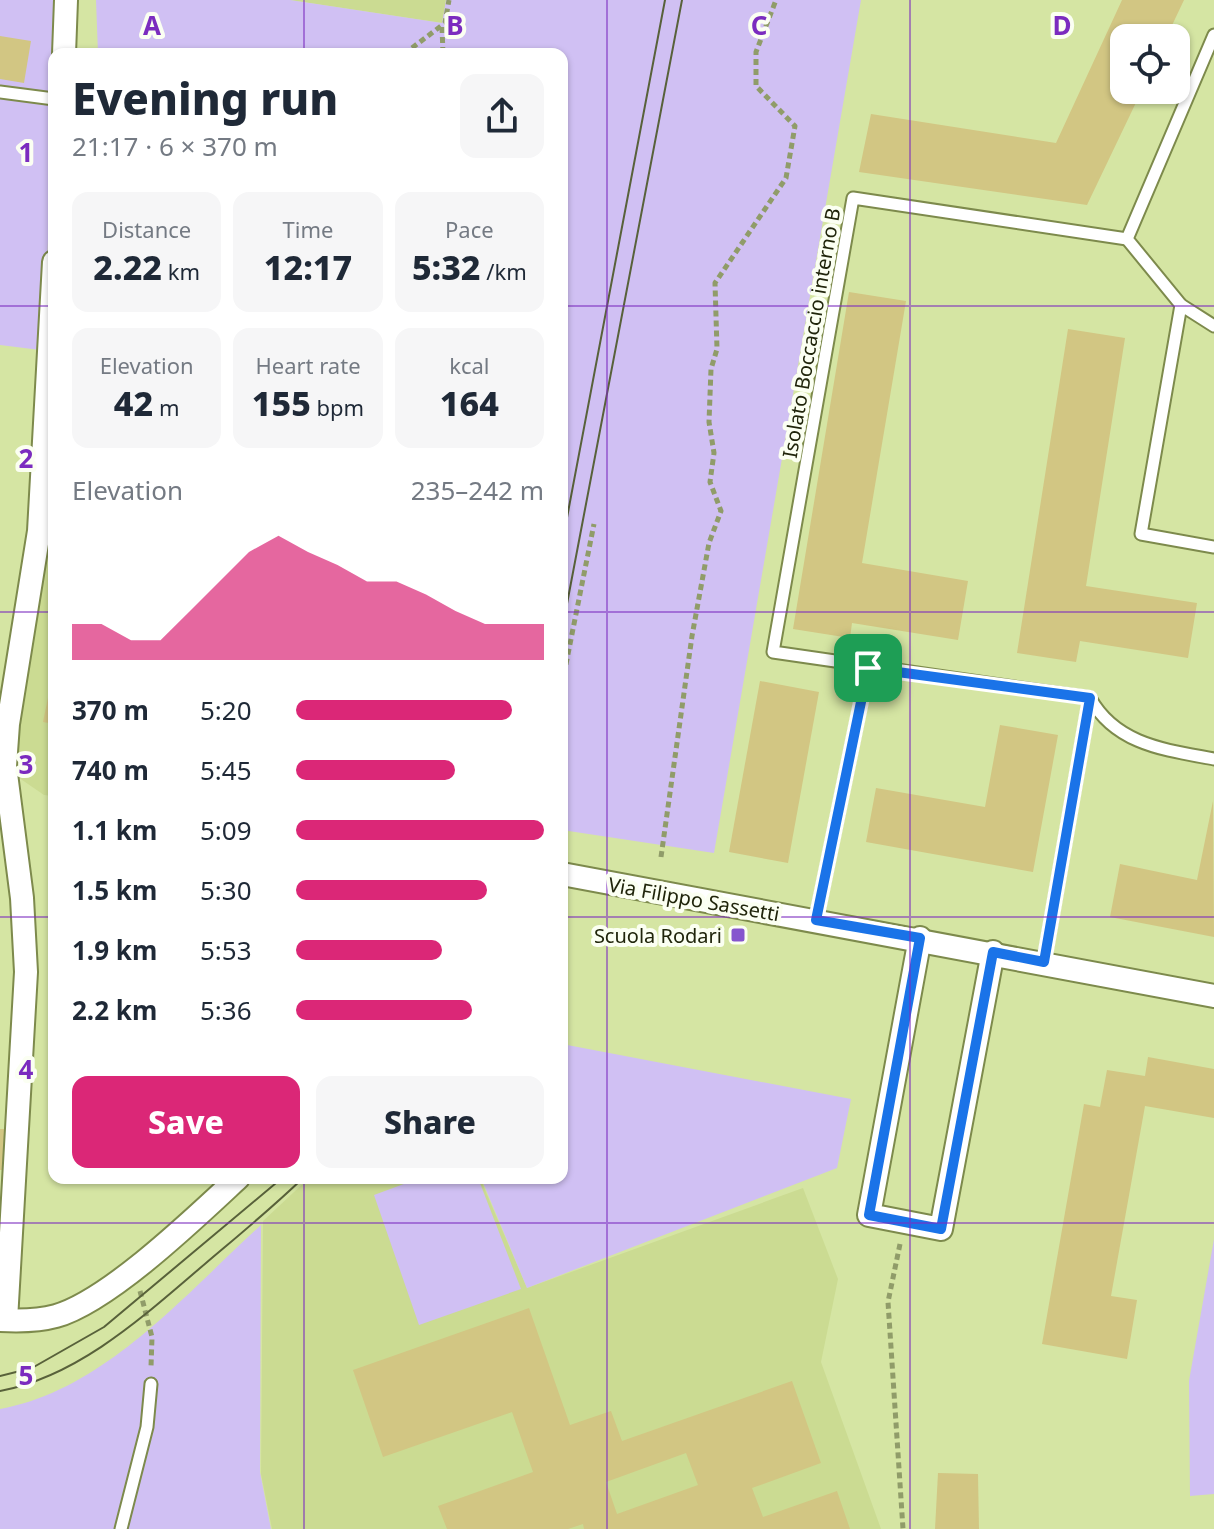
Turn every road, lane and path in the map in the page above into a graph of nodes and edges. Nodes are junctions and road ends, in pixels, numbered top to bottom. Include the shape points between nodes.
1 (66, 0) edge
2 (449, 0) edge
3 (776, 0) edge
4 (442, 26) junction
5 (1214, 35) edge
6 (64, 48) edge
7 (412, 48) edge
8 (443, 48) edge
9 (0, 92) edge
10 (48, 98) edge
11 (1127, 239) junction
12 (1181, 305) junction
13 (1214, 326) edge
14 (48, 370) edge
15 (594, 524) dead end
16 (1214, 547) edge
17 (568, 654) edge
18 (868, 668) junction
19 (1090, 698) junction
20 (1214, 759) edge
21 (661, 857) dead end
22 (568, 875) edge
23 (816, 920) junction
24 (920, 938) junction
25 (993, 952) junction
26 (1044, 962) junction
27 (1214, 996) edge
28 (231, 1184) edge
29 (905, 1222) junction
30 (136, 1281) dead end
31 (3, 1320) edge
32 (151, 1384) joint
33 (121, 1529) edge
34 (903, 1529) edge

1 - 6 street
2 - 4 path
3 - 21 path via 756,52 756,86 795,126 786,178 715,283 710,482 721,511 709,543 692,636
4 - 7 path
4 - 8 path
5 - 11 lane
9 - 10 lane
11 - 12 lane
11 - 18 lane, Isolato Boccaccio interno B via 853,198 773,652
12 - 13 lane
12 - 16 lane via 1141,534
14 - 31 street via 39,531 5,766 26,972
15 - 17 path
18 - 19 lane
18 - 23 lane
19 - 20 lane via 1108,724 1125,735 1155,748
19 - 26 lane
22 - 23 street, Via Filippo Sassetti
23 - 24 street, Via Filippo Sassetti
24 - 25 street, Via Filippo Sassetti
24 - 29 street via 869,1215
25 - 26 street, Via Filippo Sassetti
25 - 29 street via 941,1229
26 - 27 street, Via Filippo Sassetti
28 - 31 street via 92,1299 58,1316
29 - 34 path via 888,1302
30 - 32 path via 152,1337
32 - 33 lane via 147,1427

